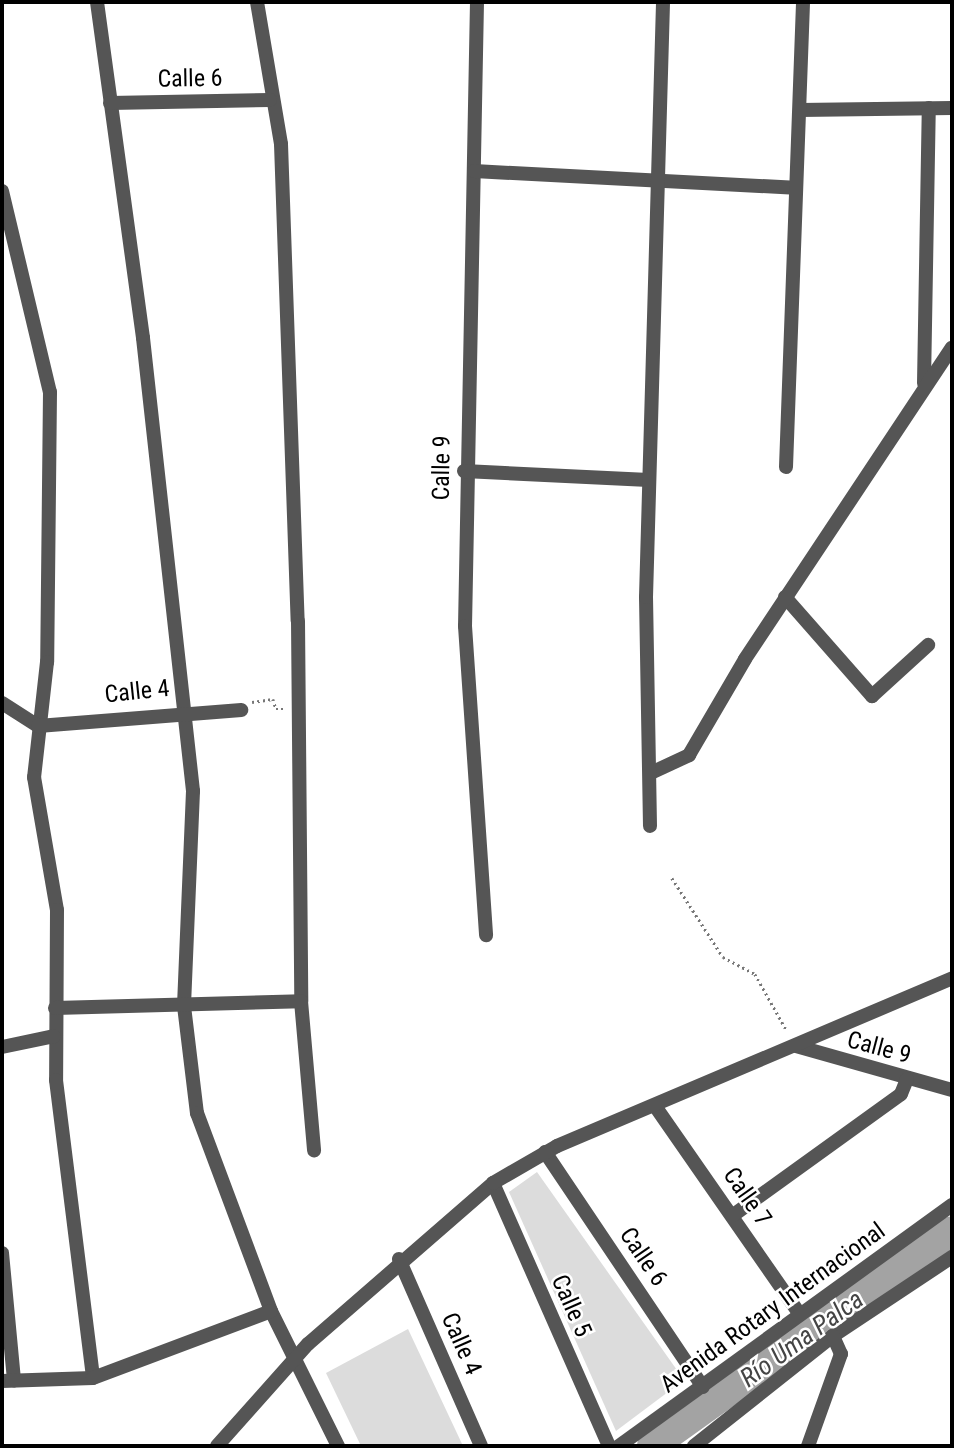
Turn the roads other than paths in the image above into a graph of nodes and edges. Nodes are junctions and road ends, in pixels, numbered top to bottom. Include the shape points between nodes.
1 (97, 2) edge
2 (257, 2) edge
3 (477, 2) edge
4 (663, 2) edge
5 (803, 2) edge
6 (270, 100) junction
7 (110, 103) junction
8 (929, 108) junction
9 (952, 108) edge
10 (800, 110) junction
11 (474, 171) junction
12 (654, 184) junction
13 (795, 188) junction
14 (2, 191) edge
15 (7, 239) edge
16 (952, 348) edge
17 (924, 384) junction
18 (786, 467) dead end
19 (464, 471) junction
20 (649, 480) junction
21 (785, 597) junction
22 (928, 645) dead end
23 (2, 703) edge
24 (181, 710) junction
25 (241, 710) road end
26 (38, 726) junction
27 (653, 772) junction
28 (650, 826) dead end
29 (486, 935) dead end
30 (952, 978) edge
31 (301, 1001) junction
32 (184, 1006) junction
33 (55, 1008) junction
34 (54, 1036) junction
35 (796, 1046) junction
36 (2, 1047) edge
37 (907, 1079) junction
38 (952, 1090) edge
39 (655, 1105) junction
40 (314, 1150) dead end
41 (545, 1152) junction
42 (493, 1183) junction
43 (952, 1205) edge
44 (732, 1216) junction
45 (2, 1253) edge
46 (952, 1257) edge
47 (399, 1259) junction
48 (271, 1311) junction
49 (800, 1315) junction
50 (833, 1335) junction
51 (296, 1360) junction
52 (93, 1378) junction
53 (8, 1380) edge
54 (703, 1387) junction
55 (217, 1446) edge
56 (338, 1446) edge
57 (481, 1446) edge
58 (609, 1446) edge
59 (620, 1446) edge
60 (694, 1446) edge
61 (808, 1446) edge

1 - 7 street
2 - 6 street
3 - 11 street, Calle 9
4 - 12 street
5 - 10 street
6 - 7 street, Calle 6
6 - 31 street via 281,144 299,710
7 - 24 street via 143,338
8 - 9 street
8 - 10 street
8 - 17 street
10 - 13 street
11 - 12 street
11 - 19 street, Calle 9
12 - 13 street
12 - 20 street
13 - 18 street
14 - 15 street
15 - 26 street via 50,392 47,662
16 - 17 street
17 - 21 street
19 - 20 street
19 - 29 street, Calle 9 via 465,626
20 - 27 street via 646,597
21 - 22 street via 872,696
21 - 27 street via 689,755
23 - 26 street
24 - 25 street, Calle 4
24 - 26 street, Calle 4
24 - 32 street via 193,791
26 - 33 street via 34,777 57,910
27 - 28 street
30 - 35 street
31 - 32 street
31 - 40 street
32 - 33 street
32 - 48 street via 197,1113
33 - 34 street
34 - 36 street
34 - 52 street
35 - 37 street, Calle 9
35 - 39 street
37 - 38 street, Calle 9
37 - 44 street via 901,1094
39 - 41 street
39 - 44 street, Calle 7
41 - 42 street
41 - 54 street, Calle 6
42 - 47 street
42 - 58 street, Calle 5
43 - 49 street, Avenida Rotary Internacional
44 - 49 street, Calle 7
45 - 53 street
46 - 50 street
47 - 51 street
47 - 57 street, Calle 4
48 - 51 street
48 - 52 street
49 - 54 street, Avenida Rotary Internacional
50 - 60 street
50 - 61 street via 841,1354
51 - 55 street
51 - 56 street
52 - 53 street
54 - 59 street, Avenida Rotary Internacional

